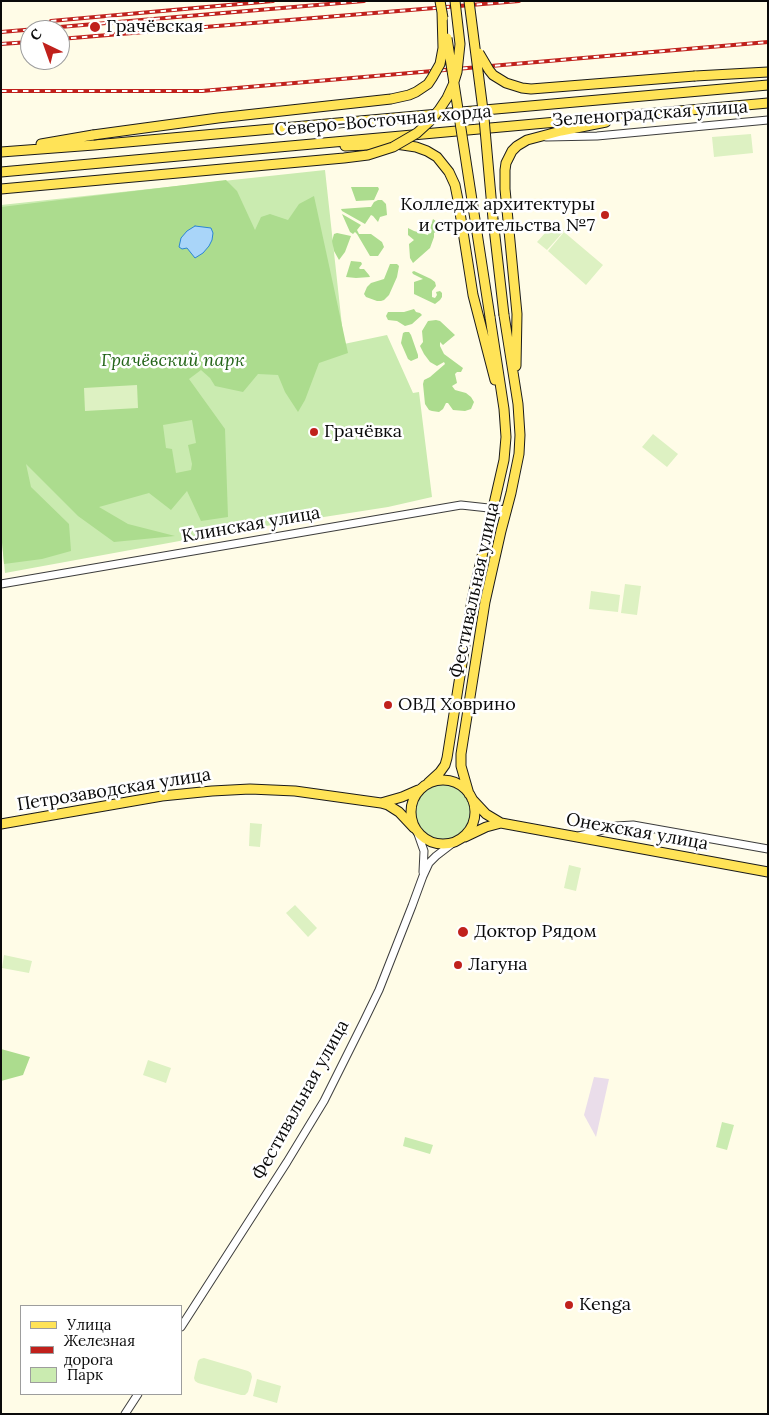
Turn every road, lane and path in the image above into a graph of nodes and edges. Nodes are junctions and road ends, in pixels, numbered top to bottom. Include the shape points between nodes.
1 (440, 1) edge
2 (455, 1) edge
3 (469, 1) edge
4 (442, 12) junction
5 (470, 17) junction
6 (768, 72) edge
7 (768, 85) edge
8 (768, 103) edge
9 (678, 110) junction
10 (768, 120) edge
11 (535, 138) junction
12 (274, 147) junction
13 (1, 152) edge
14 (1, 172) edge
15 (1, 189) edge
16 (516, 392) junction
17 (505, 424) junction
18 (493, 508) junction
19 (507, 510) junction
20 (1, 584) edge
21 (424, 786) junction
22 (470, 796) junction
23 (381, 803) junction
24 (501, 823) junction
25 (1, 824) edge
26 (416, 831) junction
27 (574, 837) junction
28 (462, 838) junction
29 (453, 843) junction
30 (768, 849) edge
31 (768, 872) edge
32 (423, 876) junction
33 (182, 1325) edge
34 (137, 1395) edge
35 (125, 1414) edge

1 - 4 main road, bridge
2 - 15 main road, bridge via 460,44 453,85 429,122 393,147 344,158
3 - 5 main road, bridge
4 - 13 main road, bridge via 440,64 428,84 409,95 156,126
4 - 17 main road, bridge
5 - 6 main road, bridge via 481,58 489,70 506,83 522,88
5 - 16 main road, bridge via 486,134 504,315
7 - 13 main road, Северо-Восточная хорда
8 - 9 main road, Северо-Восточная хорда
9 - 11 main road
9 - 12 main road, Северо-Восточная хорда
10 - 11 street, Зеленоградская улица via 597,136
11 - 16 main road via 522,142 512,151 504,170 516,314
12 - 14 main road, Северо-Восточная хорда
12 - 17 main road via 396,144 416,147 442,162 457,193 470,282
16 - 19 main road, Фестивальная улица via 519,454
17 - 18 main road, Фестивальная улица via 505,454
18 - 19 street, Клинская улица
18 - 20 street, Клинская улица via 461,505
18 - 21 main road, Фестивальная улица via 472,600 447,758 440,772
19 - 22 main road, Фестивальная улица via 485,602 460,756
21 - 22 main road via 436,780 449,780
21 - 23 main road, Петрозаводская улица
21 - 26 main road via 412,802 411,819
22 - 24 main road, Онежская улица via 486,814
22 - 28 main road via 475,810 474,820
23 - 25 main road, Петрозаводская улица via 288,790 237,789 145,798
23 - 26 main road, Петрозаводская улица via 399,812
24 - 27 main road, Онежская улица
24 - 28 main road, Онежская улица
26 - 29 main road via 434,844
26 - 32 street, Фестивальная улица via 424,851
27 - 30 street via 633,825
27 - 31 main road, Онежская улица
28 - 29 main road
29 - 32 street, Фестивальная улица via 429,863
32 - 33 street, Фестивальная улица via 378,990 324,1101
34 - 35 street

